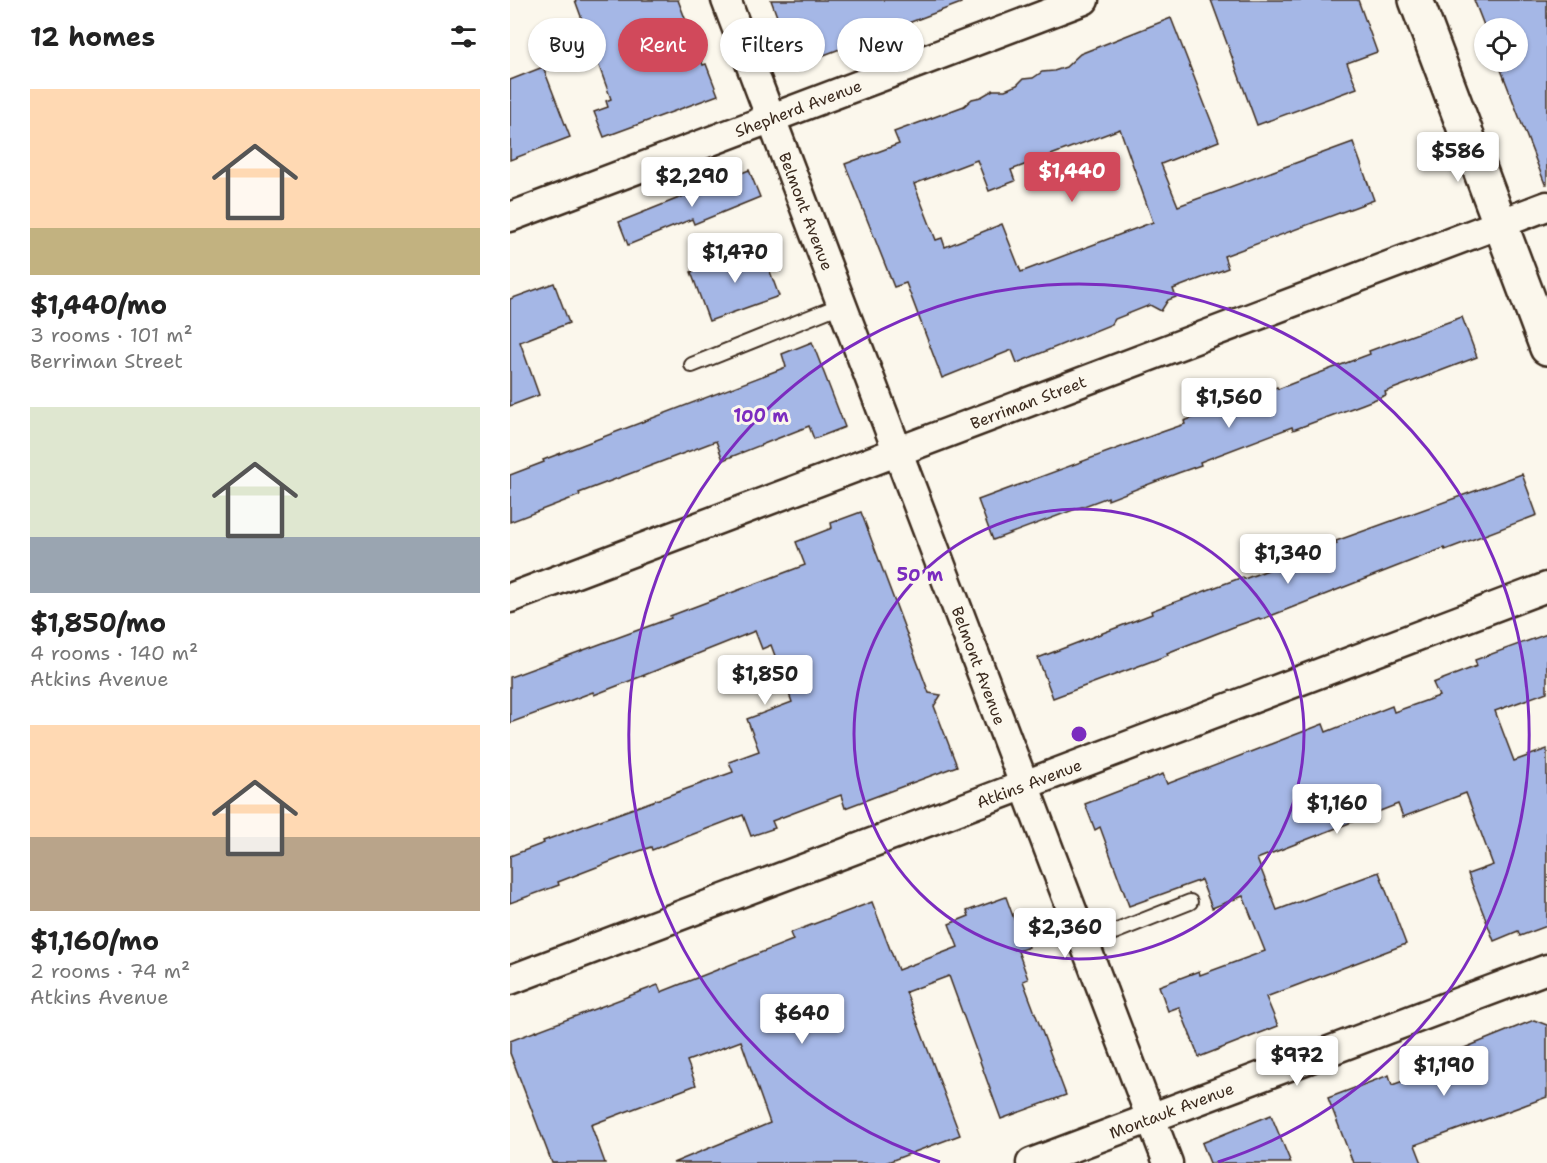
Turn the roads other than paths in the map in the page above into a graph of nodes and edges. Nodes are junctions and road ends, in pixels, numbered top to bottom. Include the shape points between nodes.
1 (726, 0) edge
2 (1084, 0) edge
3 (1416, 0) edge
4 (771, 118) junction
5 (1547, 206) edge
6 (510, 217) edge
7 (1501, 224) junction
8 (841, 305) junction
9 (1547, 348) edge
10 (692, 365) dead end
11 (897, 451) junction
12 (1547, 587) edge
13 (510, 598) edge
14 (1024, 784) junction
15 (1190, 902) dead end
16 (1084, 944) junction
17 (1547, 969) edge
18 (510, 980) edge
19 (1150, 1118) junction
20 (1031, 1163) edge
21 (1168, 1163) edge

1 - 4 street, Belmont Avenue
2 - 4 street, Shepherd Avenue
3 - 7 street
4 - 6 street, Shepherd Avenue
4 - 8 street, Belmont Avenue
5 - 7 street, Berriman Street
7 - 9 street
7 - 11 street, Berriman Street
8 - 10 lane
8 - 11 street, Belmont Avenue
11 - 13 street, Berriman Street
11 - 14 street, Belmont Avenue
12 - 14 street, Atkins Avenue
14 - 16 street, Belmont Avenue
14 - 18 street, Atkins Avenue
15 - 16 lane
16 - 19 street, Belmont Avenue
17 - 19 street, Montauk Avenue
19 - 20 street, Montauk Avenue
19 - 21 street, Belmont Avenue

